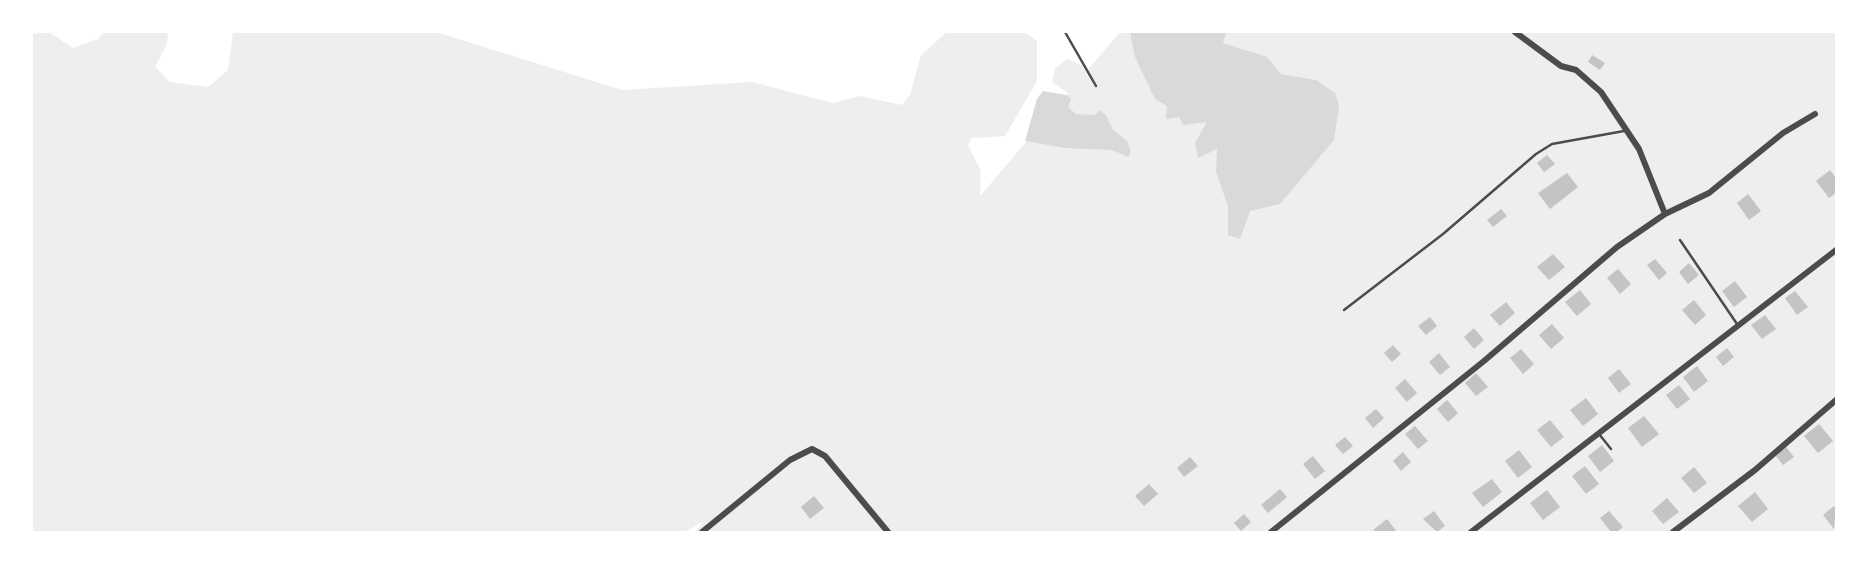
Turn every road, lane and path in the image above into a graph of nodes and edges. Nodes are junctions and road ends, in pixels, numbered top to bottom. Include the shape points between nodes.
1 (1065, 32) edge
2 (1515, 32) edge
3 (1096, 86) dead end
4 (1815, 114) dead end
5 (1628, 131) junction
6 (1665, 214) junction
7 (1680, 240) dead end
8 (1836, 250) edge
9 (1343, 310) dead end
10 (1739, 327) junction
11 (1836, 400) edge
12 (1599, 434) junction
13 (1611, 449) dead end
14 (702, 533) edge
15 (888, 533) edge
16 (1271, 533) edge
17 (1471, 533) edge
18 (1673, 533) edge

1 - 3 lane
2 - 5 street via 1560,66 1576,69 1601,92
4 - 6 street via 1783,133 1709,193
5 - 6 street
5 - 9 lane via 1552,144 1536,154 1443,234
6 - 16 street via 1617,247
7 - 10 lane
8 - 10 street
10 - 12 street
11 - 18 street
12 - 13 lane
12 - 17 street
14 - 15 street via 790,460 812,449 825,456

